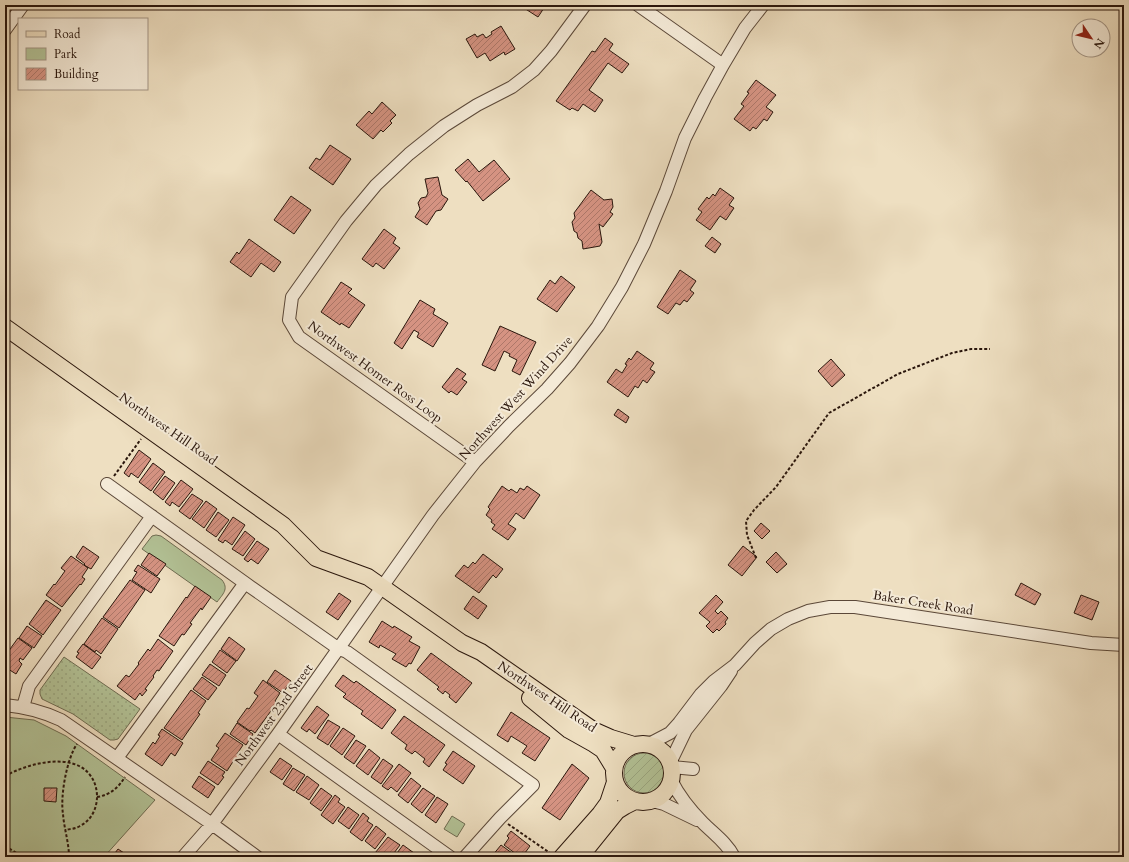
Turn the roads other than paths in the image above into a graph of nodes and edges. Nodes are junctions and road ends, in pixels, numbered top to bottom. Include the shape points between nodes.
1 (23, 5) edge
2 (585, 5) edge
3 (638, 5) edge
4 (763, 5) edge
5 (5, 30) edge
6 (723, 65) junction
7 (5, 314) edge
8 (5, 327) edge
9 (475, 462) junction
10 (110, 480) road end
11 (152, 516) junction
12 (316, 558) junction
13 (244, 583) junction
14 (382, 587) junction
15 (462, 643) junction
16 (1124, 645) edge
17 (339, 649) junction
18 (735, 665) junction
19 (5, 705) edge
20 (23, 707) junction
21 (278, 734) junction
22 (642, 745) junction
23 (118, 758) junction
24 (692, 769) dead end
25 (671, 770) junction
26 (615, 775) junction
27 (635, 801) junction
28 (652, 801) junction
29 (703, 823) junction
30 (212, 824) junction
31 (556, 855) edge
32 (183, 857) edge
33 (258, 857) edge
34 (450, 857) edge
35 (465, 857) edge
36 (580, 857) edge
37 (734, 857) edge

1 - 5 street
2 - 9 street, Northwest Homer Ross Loop via 534,70 512,87 444,126 376,185 346,221 292,296 289,320 299,337
3 - 6 street
4 - 6 street, Northwest West Wind Drive via 745,28
6 - 9 street, Northwest West Wind Drive via 685,138 644,244 618,294 570,363
7 - 12 main road, Northwest Hill Road via 287,514
8 - 12 main road, Northwest Hill Road via 283,525
9 - 14 street, Northwest West Wind Drive via 433,515
10 - 11 street
11 - 13 street
11 - 20 street via 30,686
12 - 14 main road, Northwest Hill Road via 368,577
13 - 17 street
13 - 23 street
14 - 15 main road, Northwest Hill Road
14 - 17 street, Northwest 23rd Street
15 - 22 main road, Northwest Hill Road via 481,652 593,730 611,738
15 - 26 main road, Northwest Hill Road via 476,661 569,730 603,750
16 - 18 street, Baker Creek Road via 1091,643 854,607 830,607 808,611 771,629
17 - 21 street, Northwest 23rd Street
17 - 35 street via 347,652 533,785
18 - 22 street, Baker Creek Road via 701,694 670,733
18 - 25 street, Baker Creek Road via 686,730 679,742
19 - 20 street
20 - 23 street via 52,715
21 - 30 street, Northwest 23rd Street
21 - 34 street
22 - 25 main road via 656,747 662,751 667,756
22 - 26 main road via 627,749 621,754 617,760
23 - 30 street
24 - 25 street
25 - 28 main road via 668,787 659,798
25 - 29 street via 676,790
26 - 27 main road via 618,789
26 - 31 main road via 608,803 600,814
27 - 28 main road
27 - 36 main road via 617,811
28 - 29 street
29 - 37 street via 720,838
30 - 32 street, Northwest 23rd Street
30 - 33 street

